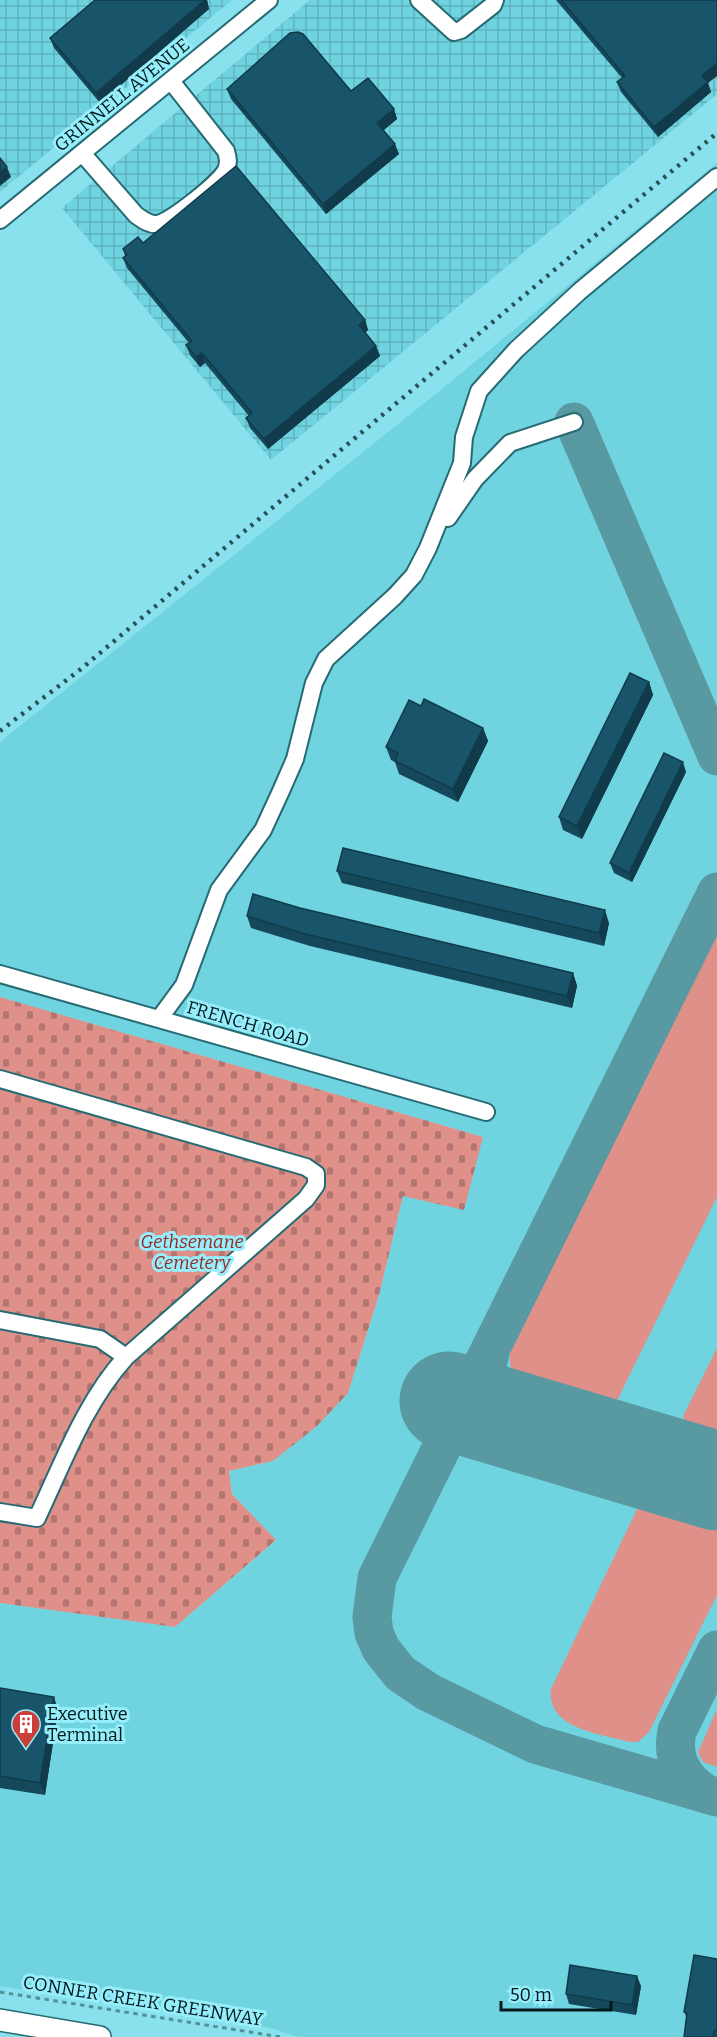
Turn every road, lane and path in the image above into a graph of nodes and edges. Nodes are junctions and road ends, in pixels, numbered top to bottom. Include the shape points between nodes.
1 (269, 0) edge
2 (419, 0) edge
3 (495, 0) edge
4 (171, 81) junction
5 (82, 153) junction
6 (717, 177) edge
7 (0, 220) edge
8 (574, 422) dead end
9 (428, 548) junction
10 (0, 974) edge
11 (159, 1019) junction
12 (0, 1080) edge
13 (486, 1112) dead end
14 (0, 1320) edge
15 (126, 1357) junction
16 (0, 1512) edge
17 (0, 1992) edge
18 (1, 2022) edge
19 (100, 2037) edge
20 (281, 2037) edge

1 - 4 street, GRINNELL AVENUE
2 - 3 street via 454,32 493,6
4 - 5 street, GRINNELL AVENUE
4 - 5 street via 226,152 226,170 217,181 170,219 157,224 146,222
5 - 7 street, GRINNELL AVENUE
6 - 9 street via 580,291 516,350 479,391 464,437 462,463
8 - 9 street via 510,443 475,479
9 - 11 street via 414,574 395,596 326,659 314,683 296,759 263,830 219,890 184,985
10 - 11 street, FRENCH ROAD
11 - 13 street, FRENCH ROAD
12 - 15 street via 306,1167 315,1174 316,1185 306,1199
14 - 15 street via 100,1339
15 - 16 street via 88,1410 37,1518
17 - 20 path, CONNER CREEK GREENWAY
18 - 19 main road

